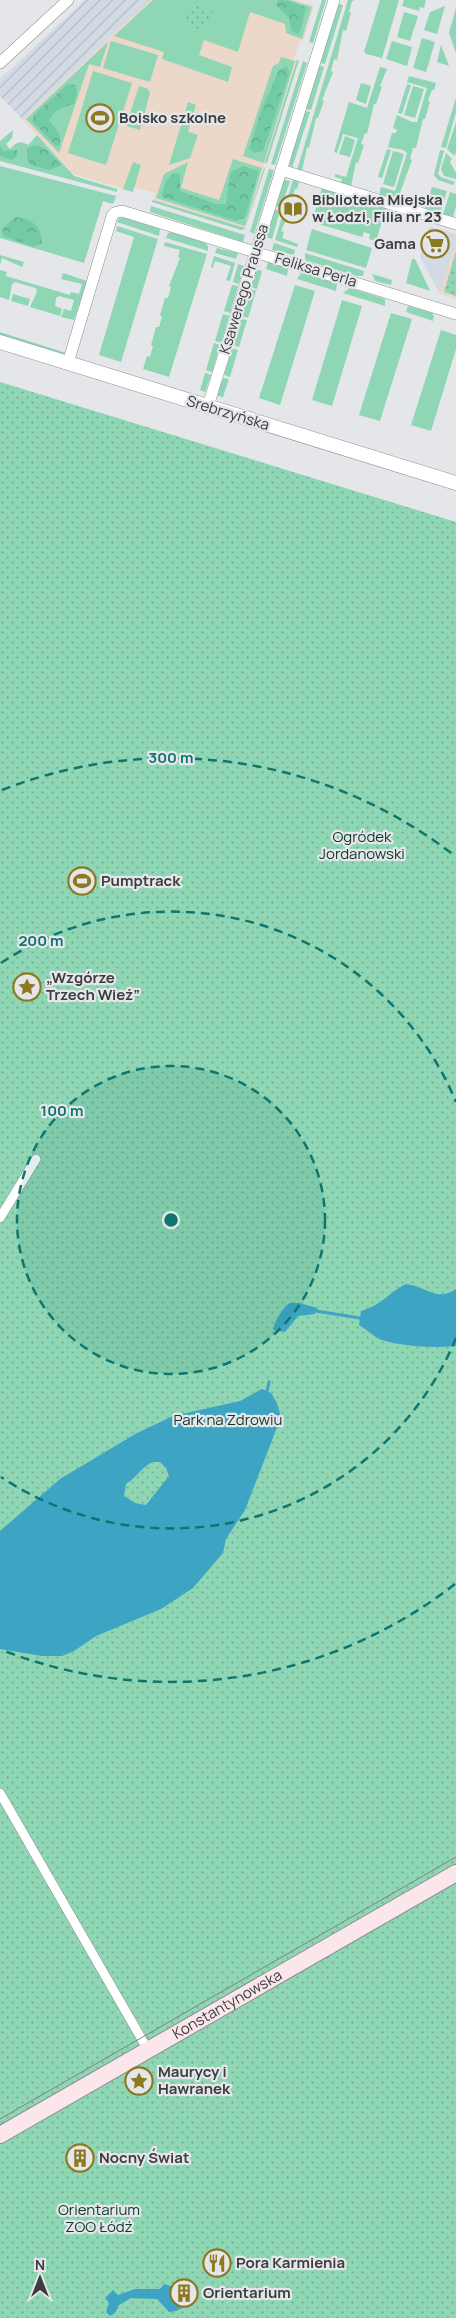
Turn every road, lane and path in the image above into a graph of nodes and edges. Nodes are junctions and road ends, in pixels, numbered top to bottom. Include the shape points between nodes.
1 (68, 0) edge
2 (334, 0) edge
3 (0, 63) edge
4 (281, 170) junction
5 (456, 224) edge
6 (256, 252) junction
7 (456, 314) edge
8 (0, 342) edge
9 (68, 363) junction
10 (208, 406) junction
11 (456, 484) edge
12 (36, 1159) dead end
13 (0, 1218) edge
14 (0, 1793) edge
15 (456, 1873) edge
16 (148, 2050) junction
17 (0, 2135) edge

1 - 3 street
2 - 4 street, Ksawerego Praussa
4 - 5 street
4 - 6 street, Ksawerego Praussa
6 - 7 street, Feliksa Perla
6 - 9 street, Feliksa Perla via 118,211 112,216
6 - 10 street, Ksawerego Praussa
8 - 9 street, Srebrzyńska
9 - 10 street, Srebrzyńska
10 - 11 street, Srebrzyńska
12 - 13 street
14 - 16 street
15 - 16 main road, Konstantynowska
16 - 17 main road, Konstantynowska

